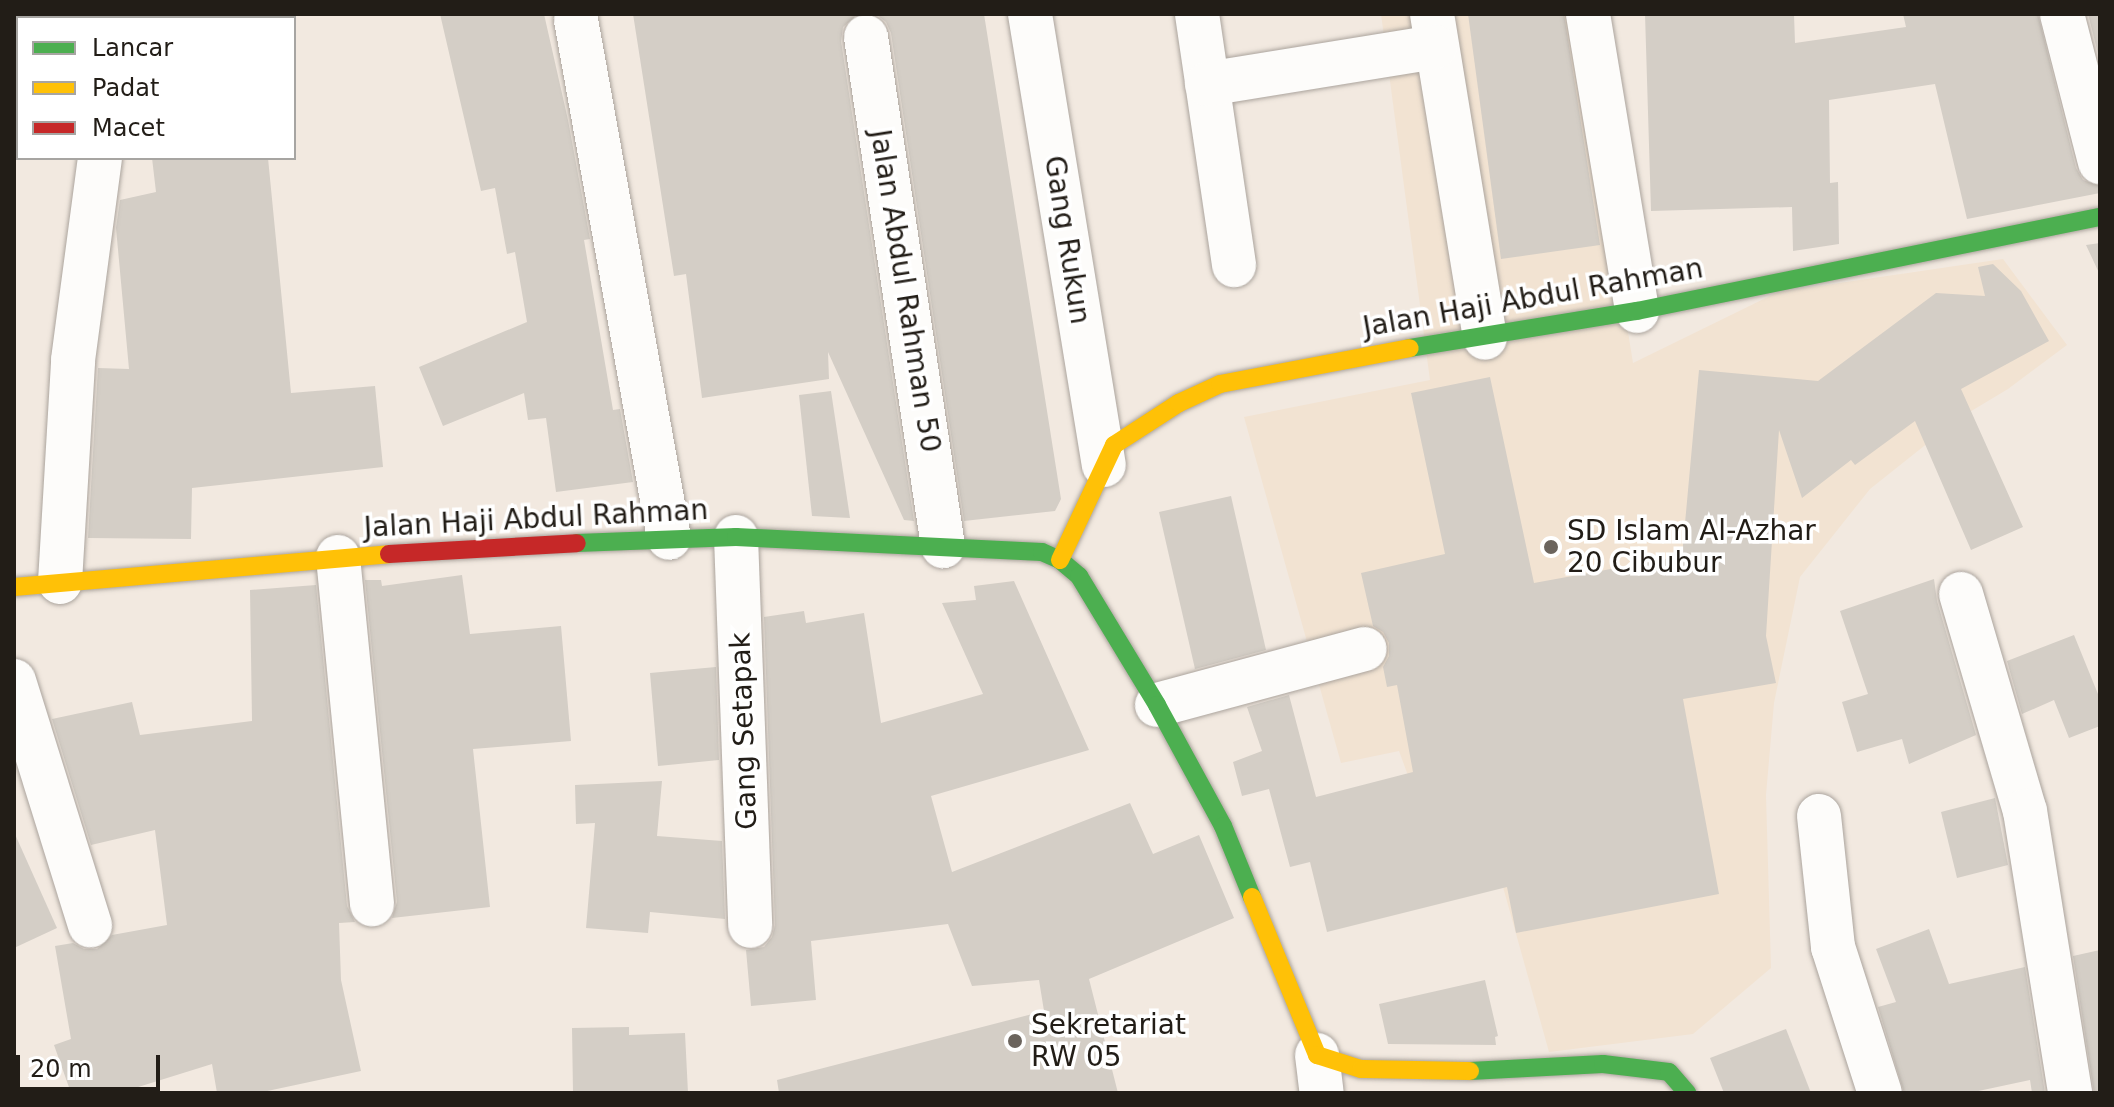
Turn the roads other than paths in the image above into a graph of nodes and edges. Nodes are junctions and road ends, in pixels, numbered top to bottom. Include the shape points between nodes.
1 (1030, 14) edge
2 (1197, 14) edge
3 (1588, 14) edge
4 (2062, 14) edge
5 (576, 20) dead end
6 (1433, 30) edge
7 (866, 37) dead end
8 (1207, 84) junction
9 (100, 160) edge
10 (2100, 162) edge
11 (2100, 217) edge
12 (1234, 265) dead end
13 (1637, 311) junction
14 (1485, 338) junction
15 (1104, 465) junction
16 (736, 537) junction
17 (669, 538) junction
18 (943, 546) junction
19 (338, 557) junction
20 (1060, 560) junction
21 (60, 582) junction
22 (14, 587) edge
23 (1961, 594) dead end
24 (1365, 649) dead end
25 (14, 681) edge
26 (1157, 705) junction
27 (1819, 816) dead end
28 (372, 904) dead end
29 (90, 925) dead end
30 (750, 926) dead end
31 (1320, 1074) edge
32 (1687, 1093) edge
33 (1880, 1093) edge
34 (2070, 1093) edge

1 - 15 street, Gang Rukun
2 - 8 street
3 - 13 street
4 - 10 street
5 - 17 street
6 - 8 street
6 - 14 street
7 - 18 street, Jalan Abdul Rahman 50
8 - 12 street
9 - 21 street via 73,360
11 - 13 street, Jalan Haji Abdul Rahman
13 - 14 street, Jalan Haji Abdul Rahman
14 - 15 street, Jalan Haji Abdul Rahman via 1220,384 1114,445
15 - 20 street, Jalan Haji Abdul Rahman
16 - 17 street, Jalan Haji Abdul Rahman
16 - 18 street, Jalan Haji Abdul Rahman
16 - 30 street, Gang Setapak
17 - 19 street, Jalan Haji Abdul Rahman
18 - 20 street, Jalan Haji Abdul Rahman via 1042,552
19 - 21 street, Jalan Haji Abdul Rahman
19 - 28 street
20 - 26 street via 1079,576
21 - 22 street, Jalan Haji Abdul Rahman
23 - 34 street via 2025,811
24 - 26 street
25 - 29 street
26 - 31 street via 1223,826
27 - 33 street via 1833,947
31 - 32 street via 1603,1064 1669,1072

